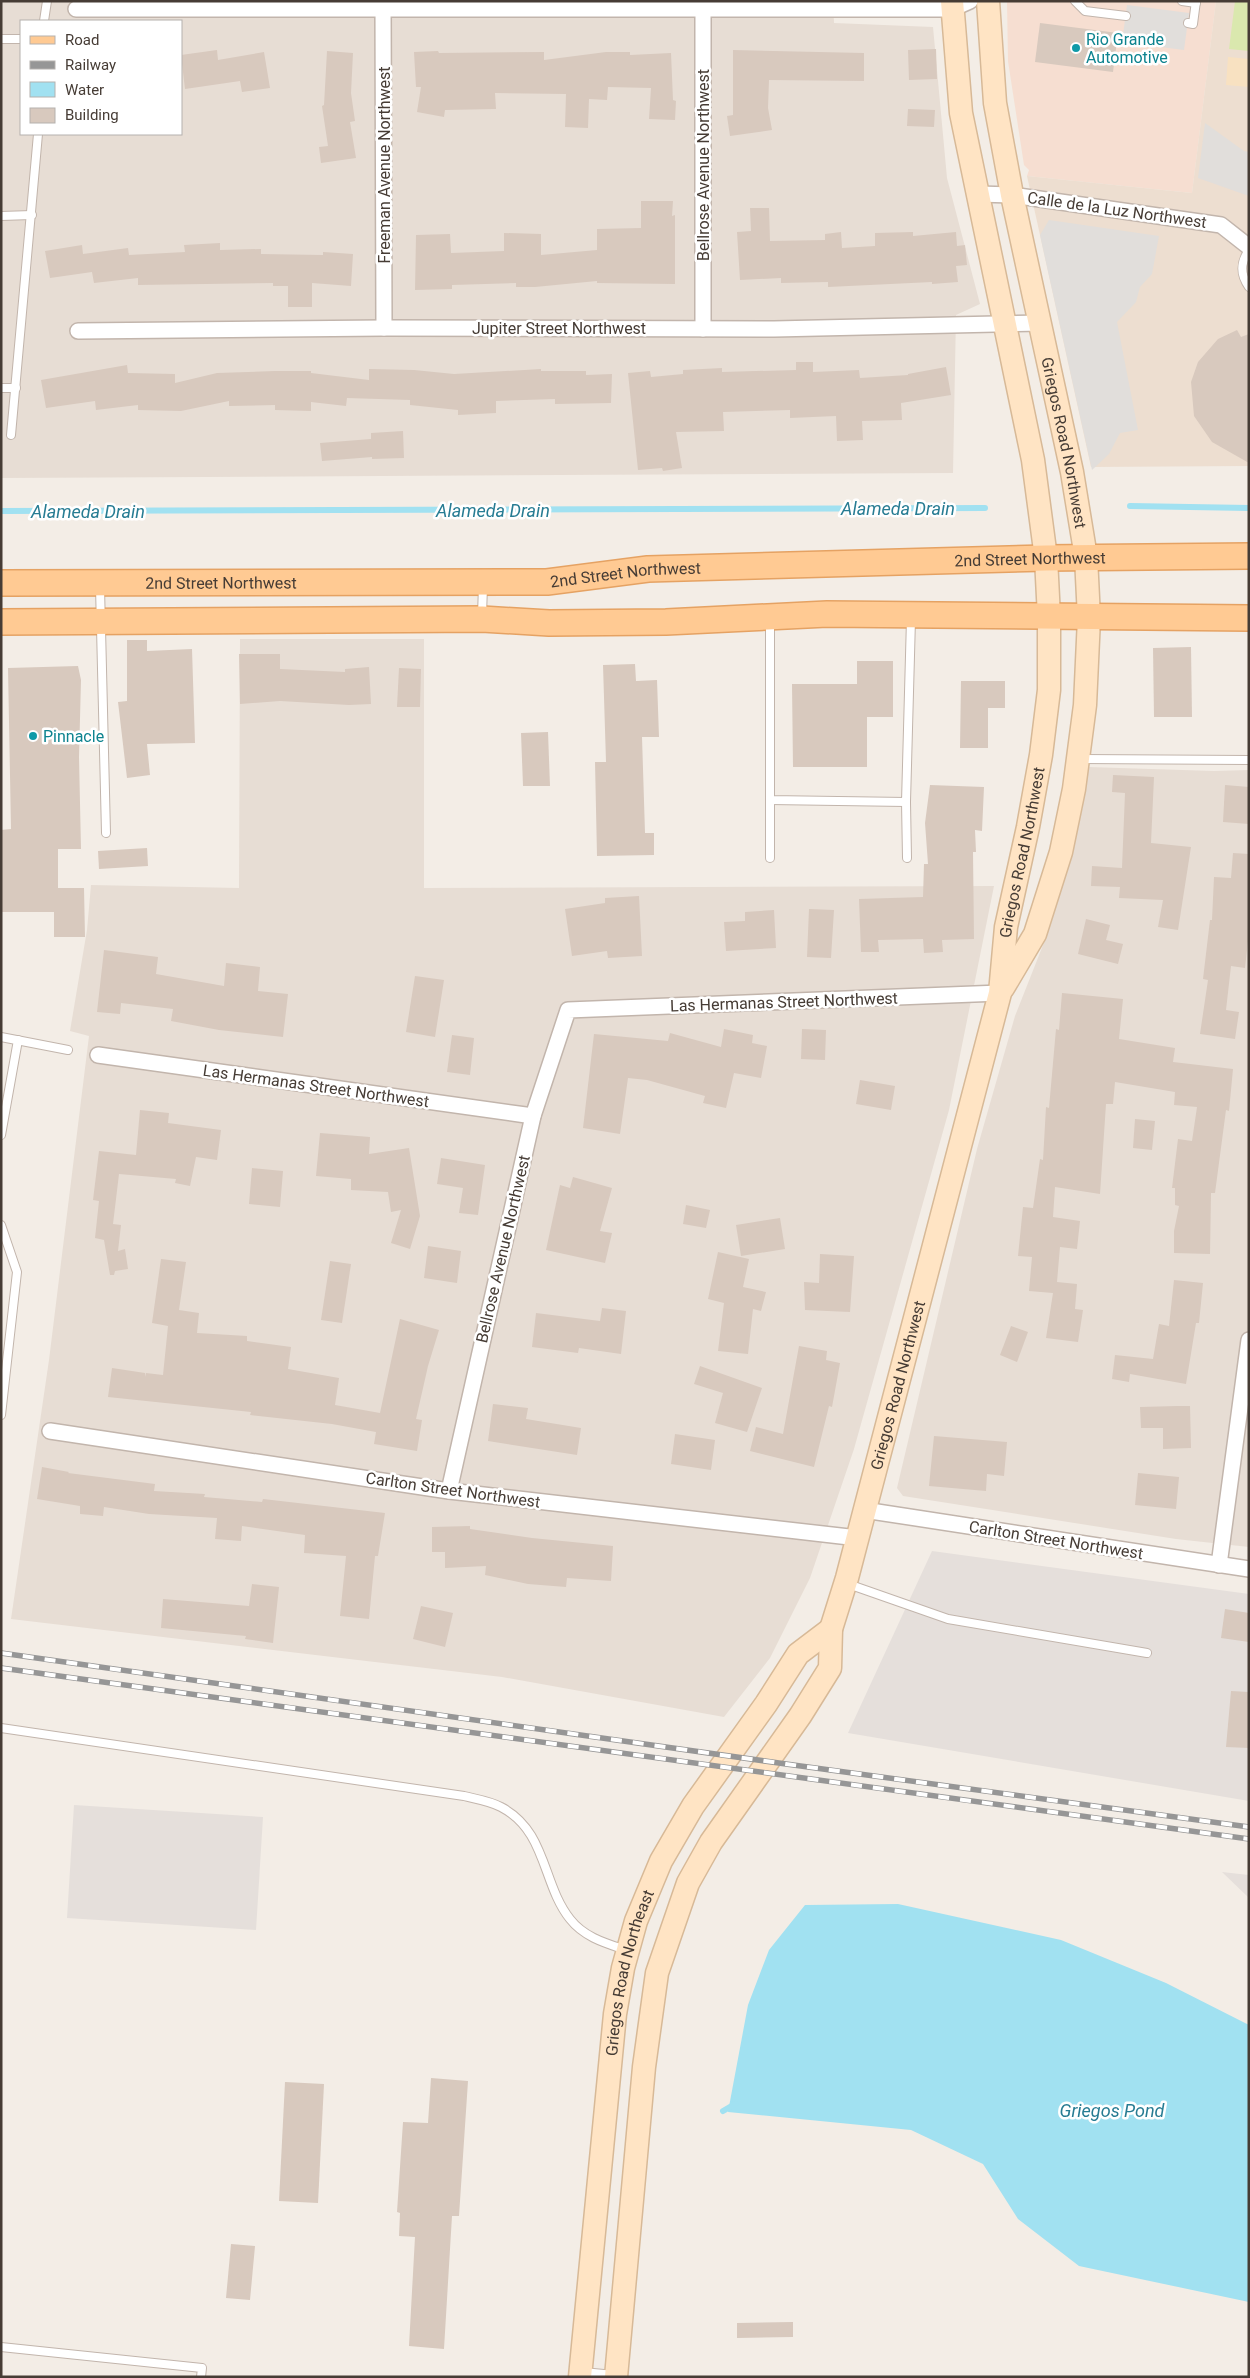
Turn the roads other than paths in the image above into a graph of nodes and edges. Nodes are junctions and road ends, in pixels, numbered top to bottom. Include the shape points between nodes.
1 (47, 1) edge
2 (988, 1) edge
3 (1075, 1) edge
4 (1182, 1) edge
5 (1196, 2) edge
6 (958, 4) edge
7 (383, 5) edge
8 (703, 5) edge
9 (76, 8) dead end
10 (1126, 16) dead end
11 (44, 20) edge
12 (1188, 23) dead end
13 (20, 39) edge
14 (1, 40) edge
15 (38, 135) edge
16 (978, 194) junction
17 (1012, 195) junction
18 (32, 215) junction
19 (1, 216) edge
20 (1249, 248) edge
21 (1249, 287) edge
22 (1041, 323) junction
23 (1004, 324) junction
24 (384, 328) junction
25 (703, 329) junction
26 (78, 331) dead end
27 (1, 388) edge
28 (16, 388) junction
29 (11, 436) dead end
30 (1249, 556) edge
31 (1086, 557) junction
32 (1046, 558) junction
33 (100, 582) junction
34 (483, 582) junction
35 (1, 583) edge
36 (911, 615) junction
37 (770, 617) junction
38 (1049, 617) junction
39 (1089, 618) junction
40 (1249, 618) edge
41 (482, 619) junction
42 (1, 622) edge
43 (99, 623) junction
44 (1078, 759) junction
45 (1249, 760) edge
46 (770, 800) junction
47 (906, 802) junction
48 (106, 834) dead end
49 (770, 858) dead end
50 (907, 858) dead end
51 (1000, 993) junction
52 (568, 1010) joint
53 (1, 1037) edge
54 (18, 1040) junction
55 (68, 1050) dead end
56 (98, 1055) dead end
57 (533, 1116) junction
58 (1, 1135) edge
59 (1, 1225) edge
60 (1249, 1340) edge
61 (1, 1415) edge
62 (50, 1431) dead end
63 (449, 1492) junction
64 (864, 1510) junction
65 (858, 1538) junction
66 (1219, 1565) junction
67 (1249, 1569) edge
68 (846, 1583) junction
69 (830, 1629) junction
70 (1147, 1653) dead end
71 (1, 1728) edge
72 (768, 1762) joint
73 (628, 1950) junction
74 (1, 2347) edge
75 (581, 2374) edge
76 (616, 2376) edge
77 (201, 2377) edge

1 - 11 lane
2 - 17 main road, Griegos Road Northwest via 995,103
3 - 10 lane via 1085,11
4 - 5 lane
5 - 12 lane via 1193,24
6 - 8 street
6 - 16 main road, Griegos Road Northwest via 961,113
7 - 8 street
7 - 9 street
7 - 24 street, Freeman Avenue Northwest
8 - 25 street, Bellrose Avenue Northwest
13 - 14 lane
15 - 18 lane
16 - 17 street, Calle de la Luz Northwest
16 - 23 main road, Griegos Road Northwest
17 - 20 street, Calle de la Luz Northwest via 1222,225
17 - 22 main road, Griegos Road Northwest
18 - 19 lane
18 - 28 lane
20 - 21 lane via 1241,266 1243,279
22 - 23 street, Jupiter Street Northwest
22 - 31 main road, Griegos Road Northwest
23 - 25 street, Jupiter Street Northwest
23 - 32 main road, Griegos Road Northwest via 1033,460
24 - 25 street, Jupiter Street Northwest
24 - 26 street, Jupiter Street Northwest
27 - 28 lane
28 - 29 lane
30 - 31 main road, 2nd Street Northwest
31 - 32 main road, 2nd Street Northwest
31 - 39 main road, Griegos Road Northwest
32 - 34 main road, 2nd Street Northwest via 648,569 547,582
32 - 38 main road, Griegos Road Northwest
33 - 34 main road, 2nd Street Northwest
33 - 35 main road, 2nd Street Northwest
33 - 43 lane
34 - 41 lane
36 - 37 main road
36 - 38 main road
36 - 47 lane
37 - 41 main road via 666,622
37 - 46 lane
38 - 39 main road
38 - 51 main road, Griegos Road Northwest via 1049,690 1028,827 1006,927
39 - 40 main road
39 - 44 main road, Griegos Road Northwest via 1085,705
41 - 43 main road
42 - 43 main road
43 - 48 lane
44 - 45 lane
44 - 51 main road, Griegos Road Northwest via 1061,852 1034,934
46 - 47 lane
46 - 49 lane
47 - 50 lane
51 - 52 street, Las Hermanas Street Northwest
51 - 64 main road, Griegos Road Northwest
52 - 57 street, Bellrose Avenue Northwest
53 - 54 lane
54 - 55 lane
54 - 58 lane
56 - 57 street, Las Hermanas Street Northwest
57 - 63 street, Bellrose Avenue Northwest
59 - 61 lane via 17,1272
60 - 66 street
62 - 63 street, Carlton Street Northwest
63 - 65 street, Carlton Street Northwest
64 - 65 main road, Griegos Road Northwest
64 - 66 street, Carlton Street Northwest
65 - 68 main road, Griegos Road Northwest
66 - 67 street, Carlton Street Northwest
68 - 69 main road, Griegos Road Northwest
68 - 70 lane via 948,1619
69 - 72 main road, Griegos Road Northwest via 830,1668
69 - 73 main road, Griegos Road Northeast via 798,1654 693,1806 661,1861 636,1921
71 - 73 lane via 464,1796 501,1806 522,1823 540,1849 570,1919 592,1938
72 - 76 main road, Griegos Road Northeast via 711,1842 688,1883 657,1973 644,2067
73 - 75 main road, Griegos Road Northeast via 615,2014
74 - 77 lane via 202,2368
75 - 76 lane

